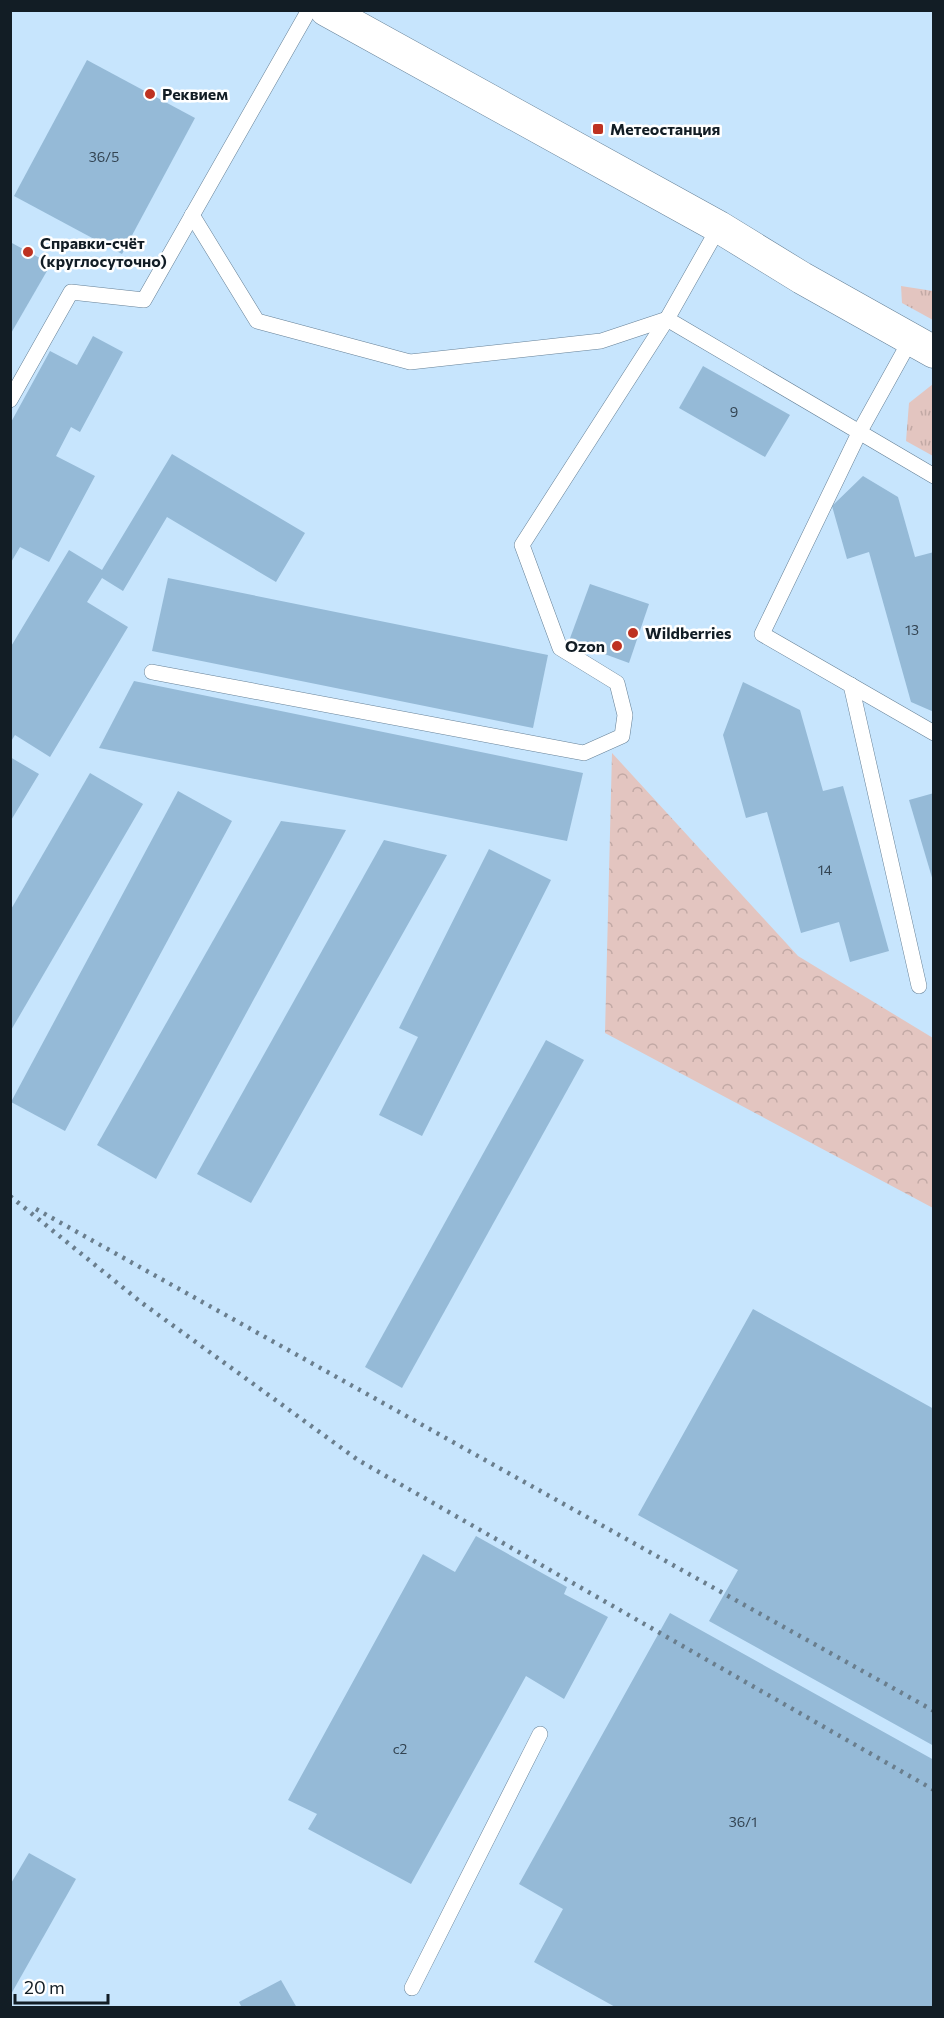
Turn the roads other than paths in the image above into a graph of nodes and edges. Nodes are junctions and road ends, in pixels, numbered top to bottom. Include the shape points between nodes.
1 (309, 10) edge
2 (326, 10) edge
3 (192, 215) junction
4 (719, 227) junction
5 (668, 319) junction
6 (922, 346) edge
7 (10, 400) edge
8 (860, 431) junction
9 (933, 476) edge
10 (152, 672) dead end
11 (851, 685) junction
12 (933, 733) edge
13 (919, 986) dead end
14 (540, 1734) dead end
15 (412, 1988) dead end

1 - 3 lane
2 - 4 street
3 - 5 lane via 257,321 410,362 601,341
3 - 7 lane via 144,300 71,291
4 - 5 lane
4 - 6 street
5 - 8 lane
5 - 10 lane via 522,545 560,648 617,683 625,715 622,736 584,753
6 - 8 lane
8 - 9 lane
8 - 11 lane via 762,634
11 - 12 lane
11 - 13 lane
14 - 15 lane

